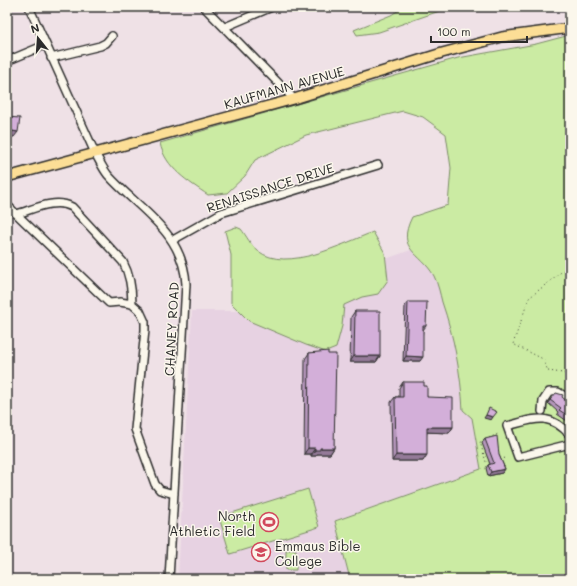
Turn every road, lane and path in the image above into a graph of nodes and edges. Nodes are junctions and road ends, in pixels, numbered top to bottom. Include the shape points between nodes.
1 (29, 7) edge
2 (204, 7) edge
3 (272, 7) edge
4 (225, 27) junction
5 (570, 28) edge
6 (112, 36) dead end
7 (45, 45) junction
8 (51, 58) junction
9 (7, 61) edge
10 (294, 99) junction
11 (95, 153) junction
12 (378, 165) dead end
13 (7, 178) edge
14 (7, 205) edge
15 (16, 214) junction
16 (173, 240) junction
17 (570, 265) edge
18 (132, 304) junction
19 (570, 374) edge
20 (570, 399) edge
21 (542, 411) dead end
22 (498, 434) dead end
23 (570, 435) edge
24 (570, 444) edge
25 (506, 458) dead end
26 (495, 460) edge
27 (490, 461) edge
28 (174, 494) junction
29 (170, 579) edge

1 - 7 street, CHANEY ROAD
2 - 4 street
3 - 4 street
4 - 10 street
5 - 10 main road, KAUFMANN AVENUE via 502,37
6 - 8 street via 100,46
7 - 8 street, CHANEY ROAD
7 - 9 street
8 - 11 street, CHANEY ROAD
10 - 11 main road, KAUFMANN AVENUE
11 - 13 main road, KAUFMANN AVENUE
11 - 16 street, CHANEY ROAD via 107,174
12 - 16 street, RENAISSANCE DRIVE via 221,213
14 - 15 street
15 - 18 street via 109,303
15 - 18 street via 54,204 65,203 72,207 123,262 132,291
16 - 28 street, CHANEY ROAD via 183,261 186,284
17 - 19 path via 529,298 513,344 543,359 548,371
18 - 28 street via 140,311 145,330 135,429 155,484 160,490
20 - 21 street via 558,392 549,392 543,401
22 - 27 path via 480,442 486,462
23 - 24 street via 556,423 544,418 507,426 518,457
25 - 26 path
28 - 29 street, CHANEY ROAD

